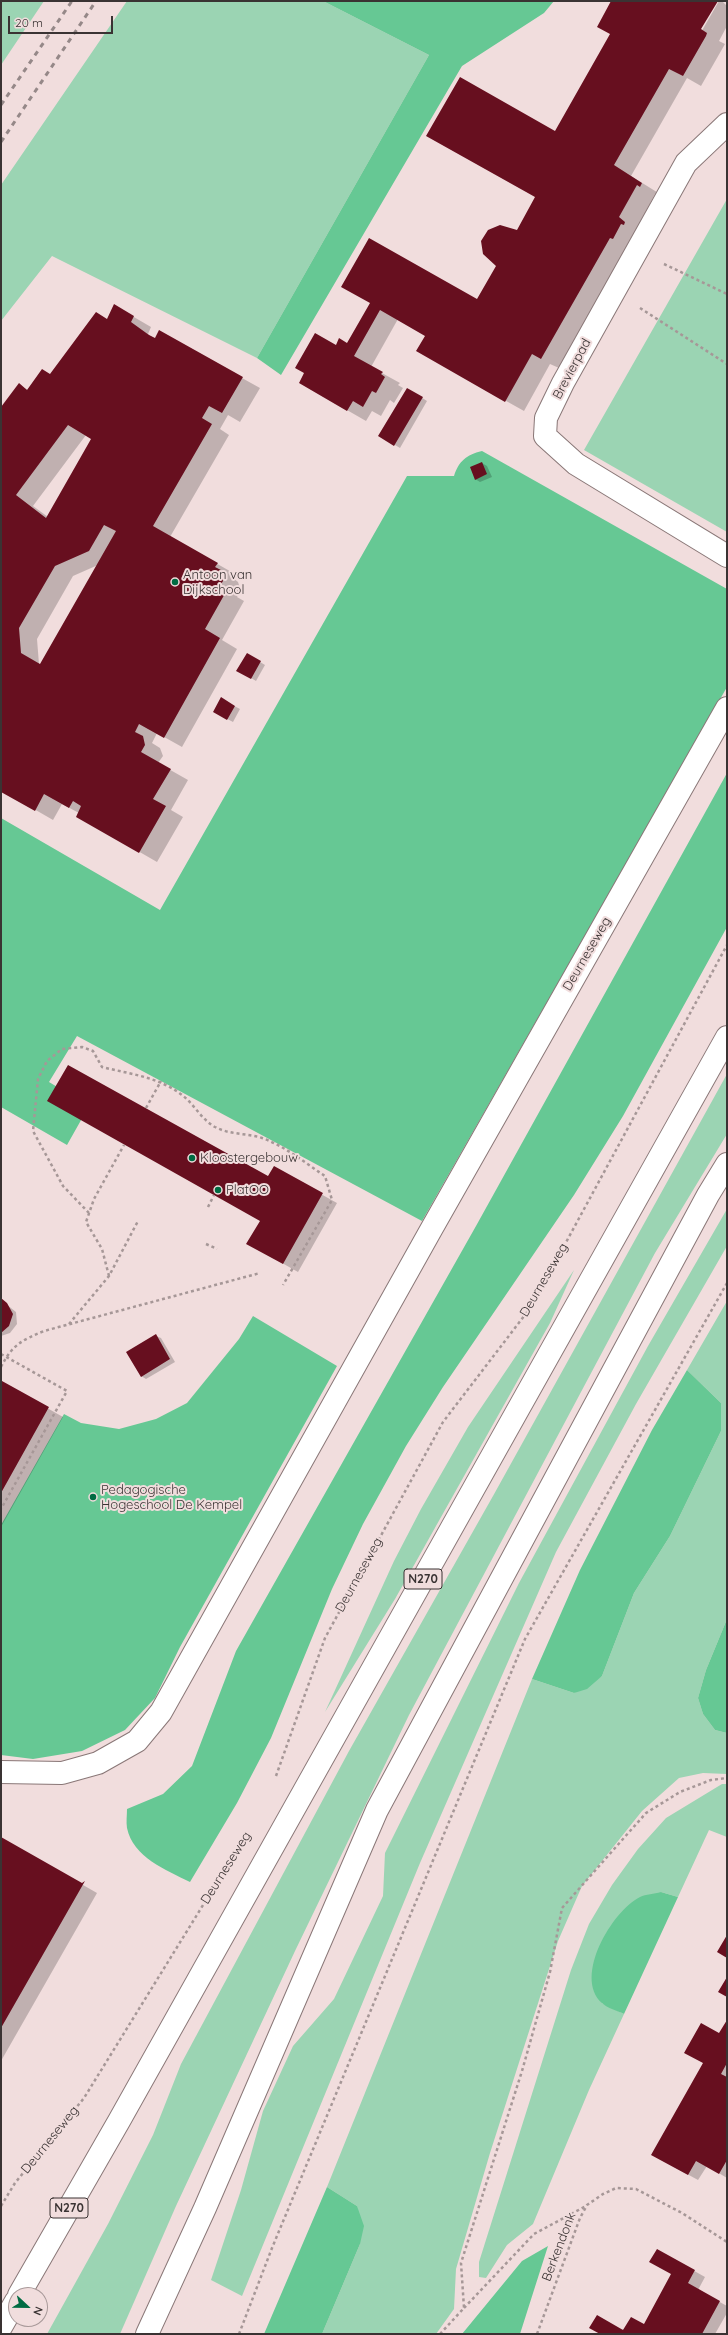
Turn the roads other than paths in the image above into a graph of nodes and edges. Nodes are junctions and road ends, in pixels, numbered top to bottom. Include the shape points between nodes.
1 (727, 124) edge
2 (727, 556) edge
3 (727, 708) edge
4 (727, 1037) edge
5 (727, 1164) edge
6 (1, 1772) edge
7 (24, 2287) edge
8 (8, 2315) edge
9 (1, 2327) edge
10 (147, 2334) edge

1 - 2 main road, Brevierpad via 686,163 546,418 545,436 576,464
3 - 6 main road, Deurneseweg via 161,1712 137,1741 98,1762 62,1773
4 - 7 main road, N270
5 - 10 main road via 377,1810 205,2208
8 - 9 main road

